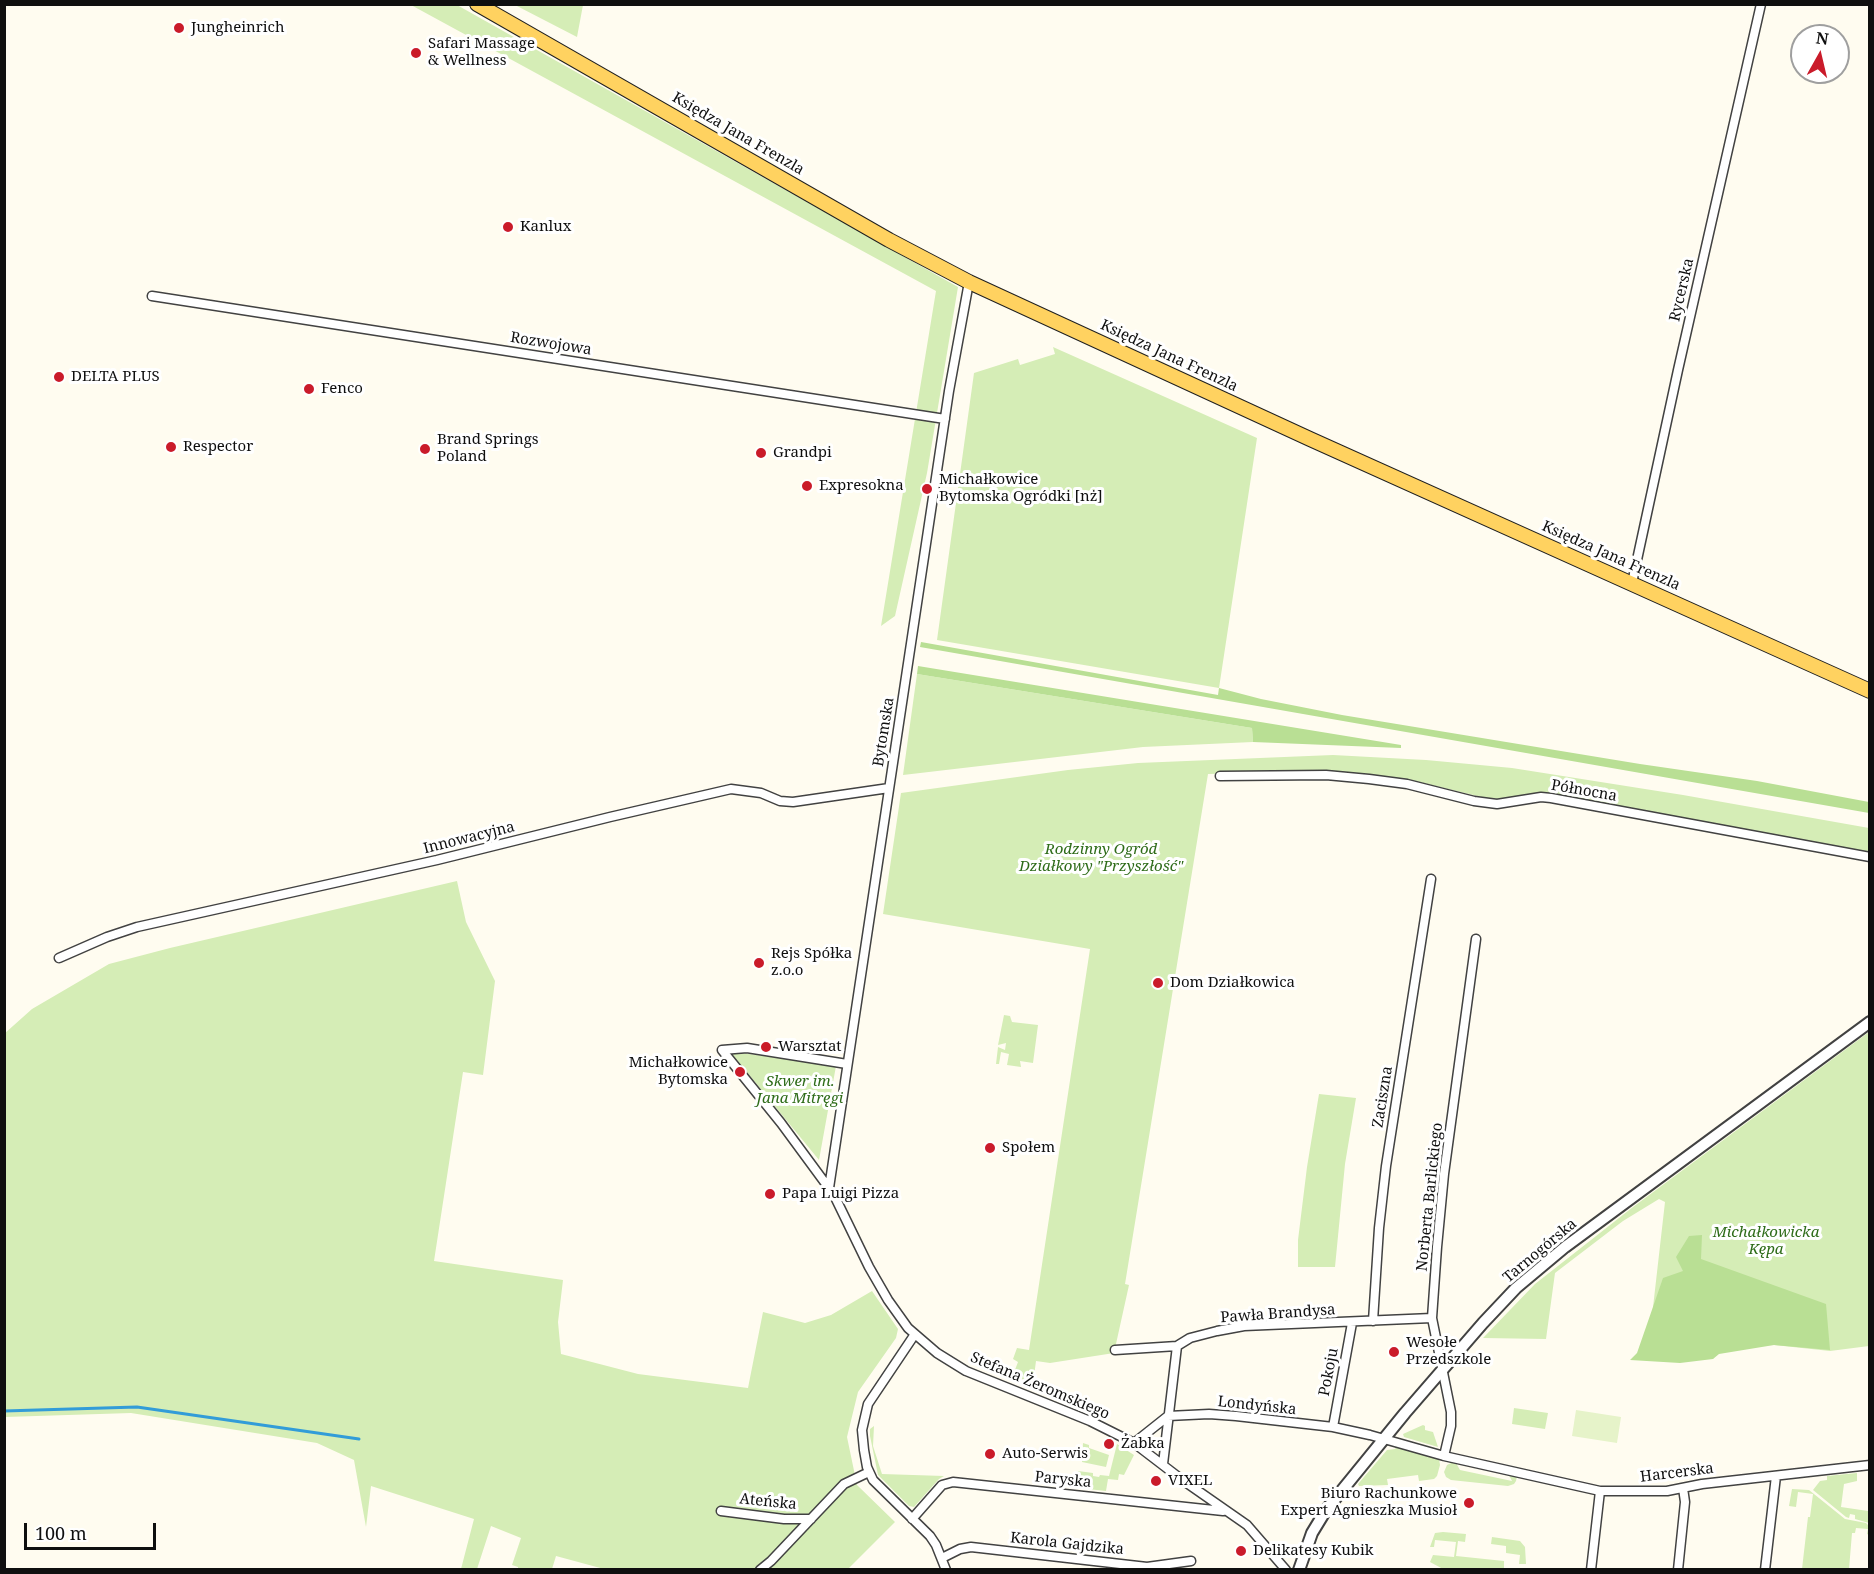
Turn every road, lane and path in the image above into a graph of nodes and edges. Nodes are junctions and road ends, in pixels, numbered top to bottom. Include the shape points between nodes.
1 (477, 4) edge
2 (1761, 4) edge
3 (969, 282) junction
4 (152, 296) dead end
5 (945, 419) junction
6 (1632, 583) junction
7 (1869, 691) edge
8 (1220, 776) dead end
9 (889, 788) junction
10 (1869, 857) edge
11 (1431, 879) dead end
12 (1476, 939) dead end
13 (59, 958) dead end
14 (1869, 1022) edge
15 (847, 1064) junction
16 (829, 1188) junction
17 (1432, 1318) junction
18 (1373, 1321) junction
19 (1352, 1323) junction
20 (915, 1334) junction
21 (1177, 1346) junction
22 (1115, 1350) dead end
23 (1442, 1371) junction
24 (1168, 1416) junction
25 (1333, 1427) junction
26 (1385, 1438) junction
27 (1134, 1443) junction
28 (1444, 1456) junction
29 (1163, 1464) junction
30 (1869, 1465) edge
31 (869, 1472) junction
32 (1776, 1476) junction
33 (1683, 1488) junction
34 (1600, 1491) junction
35 (722, 1511) dead end
36 (1226, 1511) junction
37 (811, 1519) junction
38 (912, 1519) junction
39 (942, 1558) junction
40 (1191, 1561) dead end
41 (760, 1569) edge
42 (946, 1569) edge
43 (1286, 1569) edge
44 (1299, 1569) edge
45 (1591, 1569) edge
46 (1678, 1569) edge
47 (1765, 1569) edge

1 - 3 main road, Księdza Jana Frenzla
2 - 6 street, Rycerska
3 - 5 street, Bytomska
3 - 6 main road, Księdza Jana Frenzla
4 - 5 street, Rozwojowa
5 - 9 street, Bytomska
6 - 7 main road, Księdza Jana Frenzla
8 - 10 street, Północna via 1369,779 1497,804 1551,798
9 - 13 street, Innowacyjna via 793,802 731,789 137,927
9 - 15 street, Bytomska
11 - 18 street, Zaciszna via 1386,1166
12 - 17 street, Norberta Barlickiego via 1444,1174
14 - 23 street, Tarnogórska via 1565,1247 1516,1288
15 - 16 street, Bytomska
15 - 16 street, Stefana Żeromskiego via 747,1048 722,1050
16 - 20 street, Stefana Żeromskiego via 877,1281
17 - 18 street, Pawła Brandysa
17 - 23 street, Norberta Barlickiego
18 - 19 street, Pawła Brandysa
19 - 21 street, Pawła Brandysa via 1244,1326 1190,1338
19 - 25 street, Pokoju
20 - 27 street, Stefana Żeromskiego via 966,1371
20 - 31 street via 866,1410 863,1440
21 - 22 street, Pawła Brandysa
21 - 24 street
23 - 26 street, Tarnogórska
23 - 28 street, Norberta Barlickiego via 1451,1412
24 - 25 street, Londyńska via 1209,1414
24 - 27 street
24 - 29 street
25 - 26 street, Londyńska
26 - 28 street, Harcerska
26 - 44 street, Tarnogórska via 1319,1520
27 - 29 street, Stefana Żeromskiego
28 - 34 street, Harcerska
29 - 36 street, Stefana Żeromskiego
30 - 32 street, Harcerska
31 - 37 street, Ateńska via 844,1484
31 - 38 street
32 - 33 street, Harcerska
32 - 47 street
33 - 34 street, Harcerska
33 - 46 street
34 - 45 street
35 - 37 street, Ateńska
36 - 38 street, Paryska via 953,1482 942,1485
36 - 43 street, Stefana Żeromskiego via 1248,1525
37 - 41 street, Ateńska
38 - 39 street via 930,1536
39 - 40 street, Karola Gajdzika via 971,1547 1147,1567
39 - 42 street

